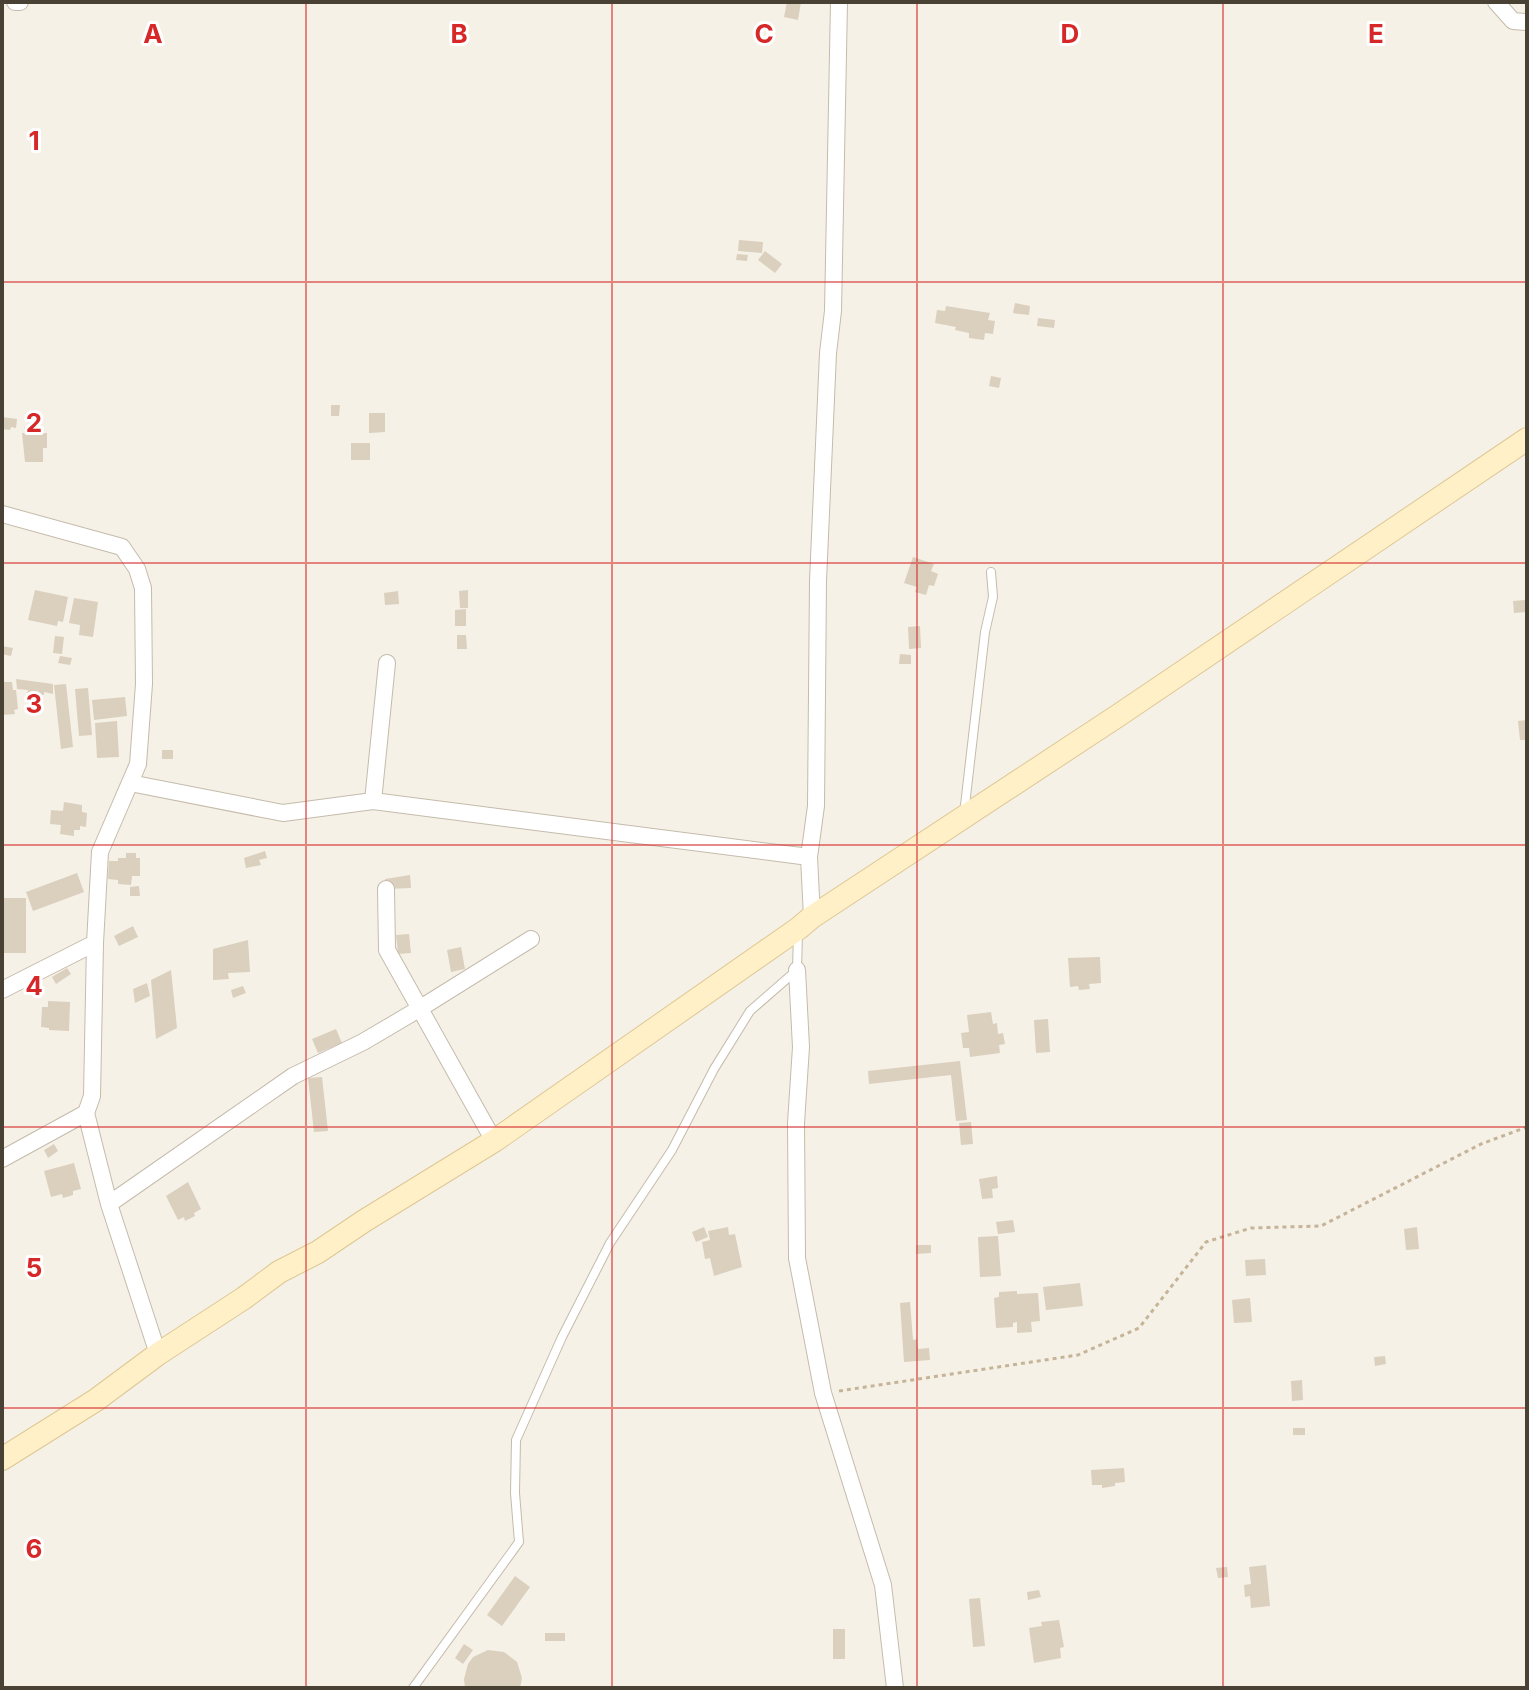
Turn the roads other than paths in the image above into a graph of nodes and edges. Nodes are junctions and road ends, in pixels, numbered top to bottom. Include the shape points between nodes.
1 (839, 2) edge
2 (1496, 2) edge
3 (1527, 22) edge
4 (1527, 439) edge
5 (2, 514) edge
6 (991, 572) dead end
7 (387, 663) dead end
8 (130, 783) junction
9 (373, 801) junction
10 (964, 817) junction
11 (809, 857) junction
12 (386, 889) dead end
13 (805, 922) junction
14 (531, 939) dead end
15 (95, 943) junction
16 (797, 970) junction
17 (2, 990) edge
18 (419, 1009) junction
19 (86, 1113) junction
20 (494, 1141) junction
21 (2, 1159) edge
22 (109, 1204) junction
23 (158, 1354) junction
24 (2, 1459) edge
25 (413, 1688) edge
26 (895, 1688) edge

1 - 11 street via 833,311 818,581 816,806
2 - 3 street via 1513,21
4 - 10 main road
5 - 8 street via 122,547 137,569 143,588 144,684 138,764
6 - 10 lane via 993,597
7 - 9 street
8 - 9 street via 283,813
8 - 15 street via 100,852
9 - 11 street
10 - 13 main road
11 - 13 street
12 - 18 street via 387,950
13 - 16 lane
13 - 20 main road
14 - 18 street
15 - 17 street
15 - 19 street via 92,1096
16 - 25 lane via 750,1011 672,1150 610,1243 516,1440 519,1542
16 - 26 street via 797,1258 823,1393 883,1585
18 - 20 street
18 - 22 street via 293,1076
19 - 21 street
19 - 22 street
20 - 23 main road via 279,1272
22 - 23 street
23 - 24 main road

